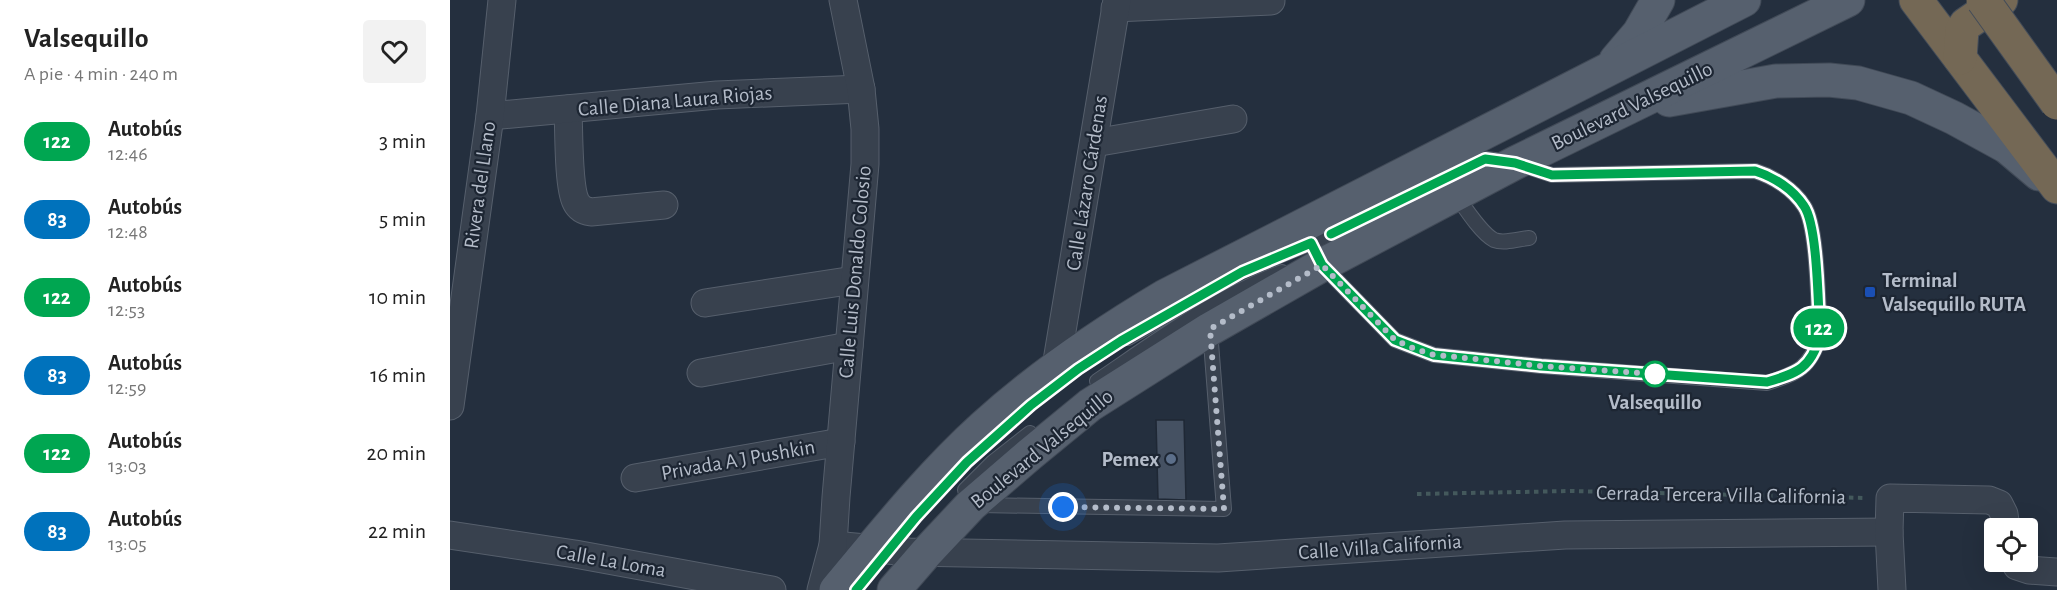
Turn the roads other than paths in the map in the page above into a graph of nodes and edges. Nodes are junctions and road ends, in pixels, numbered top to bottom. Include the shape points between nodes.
1 (502, 0) edge
2 (843, 0) edge
3 (1658, 0) edge
4 (1744, 0) edge
5 (1848, 0) edge
6 (1916, 0) edge
7 (1983, 0) edge
8 (2001, 0) edge
9 (1271, 1) edge
10 (1116, 4) edge
11 (1960, 58) junction
12 (1608, 69) junction
13 (861, 89) junction
14 (2057, 103) edge
15 (1626, 108) junction
16 (568, 110) junction
17 (489, 116) junction
18 (1233, 119) dead end
19 (1094, 143) junction
20 (1515, 163) junction
21 (2057, 188) edge
22 (1456, 195) junction
23 (664, 205) dead end
24 (1529, 238) dead end
25 (1316, 254) junction
26 (1252, 268) dead end
27 (854, 280) junction
28 (1215, 287) dead end
29 (705, 303) dead end
30 (1210, 329) junction
31 (849, 346) junction
32 (1113, 347) dead end
33 (453, 364) edge
34 (1056, 367) junction
35 (700, 373) dead end
36 (1086, 389) dead end
37 (450, 406) edge
38 (1040, 426) dead end
39 (841, 442) junction
40 (635, 478) dead end
41 (962, 504) junction
42 (2005, 518) edge
43 (1889, 532) junction
44 (450, 535) edge
45 (833, 544) junction
46 (897, 557) edge
47 (2038, 571) edge
48 (2057, 572) edge
49 (772, 590) edge
50 (821, 590) edge
51 (836, 590) edge
52 (1892, 590) edge

1 - 17 street, Rivera del Llano
2 - 13 street, Calle Luis Donaldo Colosio
3 - 12 main road via 1639,33
4 - 12 main road, Boulevard Valsequillo
5 - 15 main road, Boulevard Valsequillo
6 - 11 highway
7 - 14 highway, bridge
8 - 11 highway via 1966,24
9 - 10 street
10 - 19 street, Calle Lázaro Cárdenas
11 - 21 highway
12 - 34 main road, Boulevard Valsequillo via 1165,296
13 - 16 street, Calle Diana Laura Riojas via 717,95
13 - 27 street, Calle Luis Donaldo Colosio via 865,164
15 - 20 main road, Boulevard Valsequillo
15 - 21 main road via 1776,81 1858,83 1911,98 1954,118 2007,147
16 - 17 street, Calle Diana Laura Riojas
16 - 23 street via 572,191 578,206 591,212
17 - 33 street, Rivera del Llano
18 - 19 street
19 - 34 street, Calle Lázaro Cárdenas
20 - 22 main road, Boulevard Valsequillo
20 - 25 lane via 1485,159 1473,164
20 - 25 lane via 1552,175 1755,171 1772,177 1804,205 1812,223 1820,336 1815,354 1805,366 1767,382 1434,355 1395,340
22 - 24 lane via 1494,240
22 - 25 main road, Boulevard Valsequillo
25 - 26 lane
25 - 30 main road, Boulevard Valsequillo
25 - 36 lane via 1300,267 1249,285 1176,327
27 - 29 street
27 - 31 street, Calle Luis Donaldo Colosio
28 - 32 lane
30 - 41 main road, Boulevard Valsequillo via 1090,405
30 - 41 lane via 1224,509
31 - 35 street
31 - 39 street, Calle Luis Donaldo Colosio
33 - 37 street, Rivera del Llano
34 - 46 main road, Boulevard Valsequillo via 954,456
38 - 41 lane via 993,462
39 - 40 street, Privada A J Pushkin
39 - 45 street, Calle Luis Donaldo Colosio
41 - 46 main road, Boulevard Valsequillo
42 - 43 street via 1999,504 1989,500 1890,498
43 - 46 street, Calle Villa California via 1565,535 1218,558
43 - 52 street
44 - 49 street, Calle La Loma
45 - 46 street
45 - 50 street, Calle Luis Donaldo Colosio
46 - 51 main road, Boulevard Valsequillo
47 - 48 street

